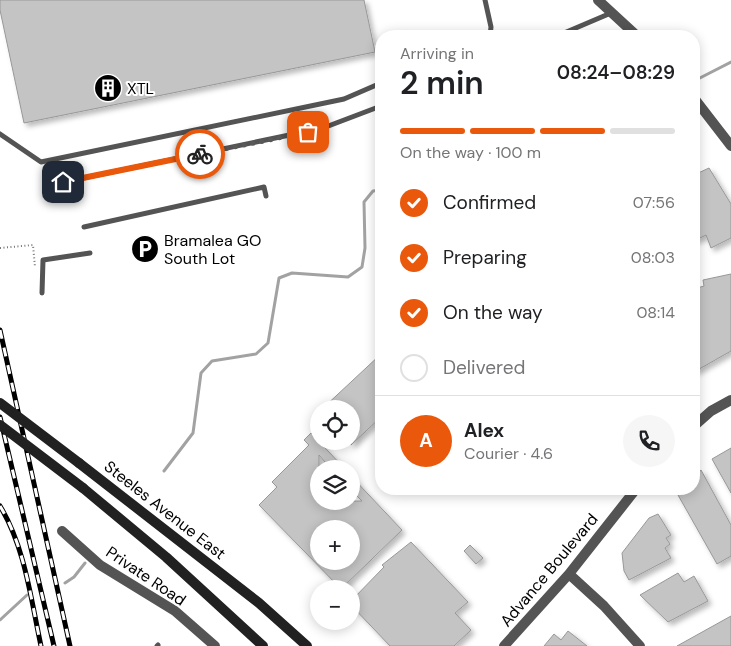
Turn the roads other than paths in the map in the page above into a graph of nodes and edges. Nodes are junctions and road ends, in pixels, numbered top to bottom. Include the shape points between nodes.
1 (485, 0) edge
2 (599, 0) edge
3 (612, 13) junction
4 (489, 30) edge
5 (571, 30) edge
6 (630, 30) edge
7 (375, 86) edge
8 (700, 105) edge
9 (375, 108) edge
10 (0, 134) edge
11 (731, 146) edge
12 (44, 186) dead end
13 (266, 196) dead end
14 (84, 227) dead end
15 (90, 253) dead end
16 (42, 293) dead end
17 (731, 400) edge
18 (0, 402) edge
19 (700, 421) edge
20 (0, 425) edge
21 (631, 495) edge
22 (62, 531) dead end
23 (569, 574) junction
24 (215, 646) edge
25 (262, 646) edge
26 (307, 646) edge
27 (504, 646) edge
28 (640, 646) edge

1 - 4 lane
2 - 3 street
3 - 5 lane
3 - 6 street
7 - 10 lane via 344,99 41,162
8 - 11 street
9 - 12 lane via 323,128
13 - 14 lane via 264,187
15 - 16 lane via 43,260
17 - 19 street
18 - 26 main road, Steeles Avenue East, bridge via 245,591
20 - 25 main road, Steeles Avenue East, bridge via 166,557
21 - 23 street, Advance Boulevard
22 - 24 street, Private Road via 100,565 175,611
23 - 27 street, Advance Boulevard
23 - 28 street

